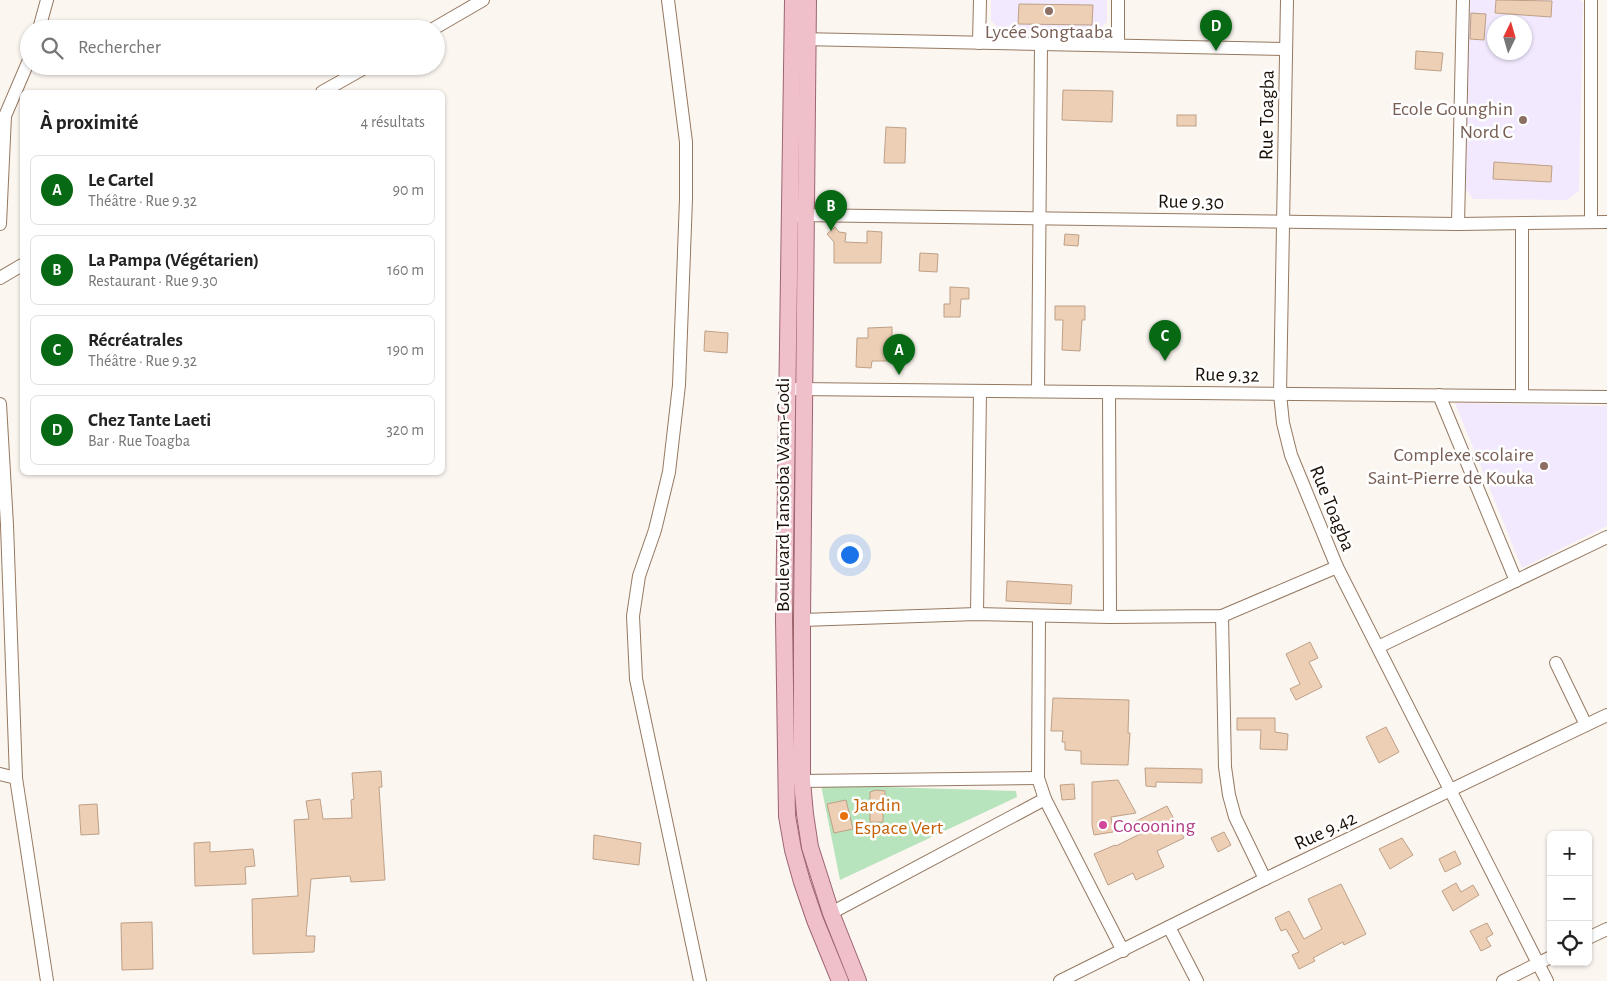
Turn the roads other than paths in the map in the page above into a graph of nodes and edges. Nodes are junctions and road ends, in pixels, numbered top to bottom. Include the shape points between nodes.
1 (47, 0) edge
2 (483, 0) edge
3 (668, 0) edge
4 (793, 0) edge
5 (808, 0) edge
6 (980, 0) edge
7 (1118, 0) edge
8 (1287, 0) edge
9 (1463, 0) edge
10 (1591, 0) edge
11 (41, 20) edge
12 (445, 22) edge
13 (800, 39) junction
14 (979, 43) junction
15 (1041, 43) junction
16 (1118, 45) junction
17 (1286, 49) junction
18 (22, 75) edge
19 (352, 75) edge
20 (326, 90) edge
21 (2, 122) edge
22 (797, 215) junction
23 (1040, 217) junction
24 (1283, 221) junction
25 (1591, 222) junction
26 (1607, 222) edge
27 (1522, 223) junction
28 (0, 224) edge
29 (1458, 224) junction
30 (20, 266) edge
31 (0, 278) edge
32 (786, 389) junction
33 (804, 389) junction
34 (980, 391) junction
35 (1038, 391) junction
36 (1109, 392) junction
37 (1280, 394) junction
38 (1439, 395) junction
39 (1522, 396) junction
40 (1607, 397) edge
41 (0, 404) edge
42 (1607, 537) edge
43 (1337, 567) junction
44 (1516, 581) junction
45 (977, 614) junction
46 (1039, 616) junction
47 (1222, 616) junction
48 (1110, 617) junction
49 (802, 620) junction
50 (1378, 647) junction
51 (1556, 664) dead end
52 (1607, 715) edge
53 (1586, 725) junction
54 (0, 774) edge
55 (16, 778) junction
56 (1038, 778) junction
57 (802, 781) junction
58 (1451, 791) junction
59 (1045, 798) junction
60 (1265, 879) junction
61 (831, 913) junction
62 (1170, 927) junction
63 (1607, 929) edge
64 (1592, 936) edge
65 (1123, 951) junction
66 (1547, 959) edge
67 (1538, 964) junction
68 (47, 981) edge
69 (700, 981) edge
70 (840, 981) edge
71 (858, 981) edge
72 (1060, 981) edge
73 (1197, 981) edge
74 (1503, 981) edge
75 (1547, 981) edge

1 - 11 street
2 - 12 street
3 - 69 street via 686,142 679,385 669,472 655,530 639,576 632,616 636,680
4 - 13 main road, Boulevard Tansoba Wam-Godi
5 - 13 main road, Boulevard Tansoba Wam-Godi
6 - 14 street
7 - 16 street
8 - 17 street, Rue Toagba
9 - 29 street
10 - 25 street
13 - 14 street
13 - 22 main road, Boulevard Tansoba Wam-Godi
14 - 15 street
15 - 16 street
15 - 23 street
16 - 17 street
17 - 24 street, Rue Toagba
18 - 21 street
19 - 20 street
21 - 28 street
22 - 23 street, Rue 9.30
22 - 32 main road, Boulevard Tansoba Wam-Godi
22 - 33 main road, Boulevard Tansoba Wam-Godi
23 - 24 street, Rue 9.30
23 - 35 street
24 - 29 street, Rue 9.30
24 - 37 street, Rue Toagba
25 - 26 street
25 - 27 street, Rue 9.30
27 - 29 street, Rue 9.30
27 - 39 street
30 - 31 street
32 - 33 street, Rue 9.32
32 - 70 main road, Boulevard Tansoba Wam-Godi via 784,620 787,816 802,882
33 - 34 street, Rue 9.32
33 - 49 main road, Boulevard Tansoba Wam-Godi
34 - 35 street, Rue 9.32
34 - 45 street
35 - 36 street, Rue 9.32
36 - 37 street, Rue 9.32
36 - 48 street
37 - 38 street, Rue 9.32
37 - 43 street, Rue Toagba via 1291,455
38 - 39 street, Rue 9.32
38 - 44 street
39 - 40 street, Rue 9.32
41 - 55 street
42 - 44 street
43 - 47 street
43 - 50 street, Rue Toagba
44 - 50 street
45 - 46 street
45 - 49 street
46 - 48 street
46 - 56 street
47 - 48 street
47 - 60 street via 1224,767 1236,817
49 - 57 main road, Boulevard Tansoba Wam-Godi
50 - 58 street, Rue Toagba
51 - 53 street
52 - 53 street, Rue 9.42
53 - 58 street, Rue 9.42
54 - 55 street
55 - 68 street
56 - 57 street
56 - 59 street
57 - 61 main road, Boulevard Tansoba Wam-Godi via 810,847
58 - 60 street, Rue 9.42
58 - 67 street, Rue Toagba
59 - 61 street
59 - 65 street
60 - 62 street, Rue 9.42
61 - 71 main road, Boulevard Tansoba Wam-Godi
62 - 65 street, Rue 9.42
62 - 73 street
63 - 64 street
65 - 72 street, Rue 9.42
66 - 67 street
67 - 74 street
67 - 75 street, Rue Toagba

